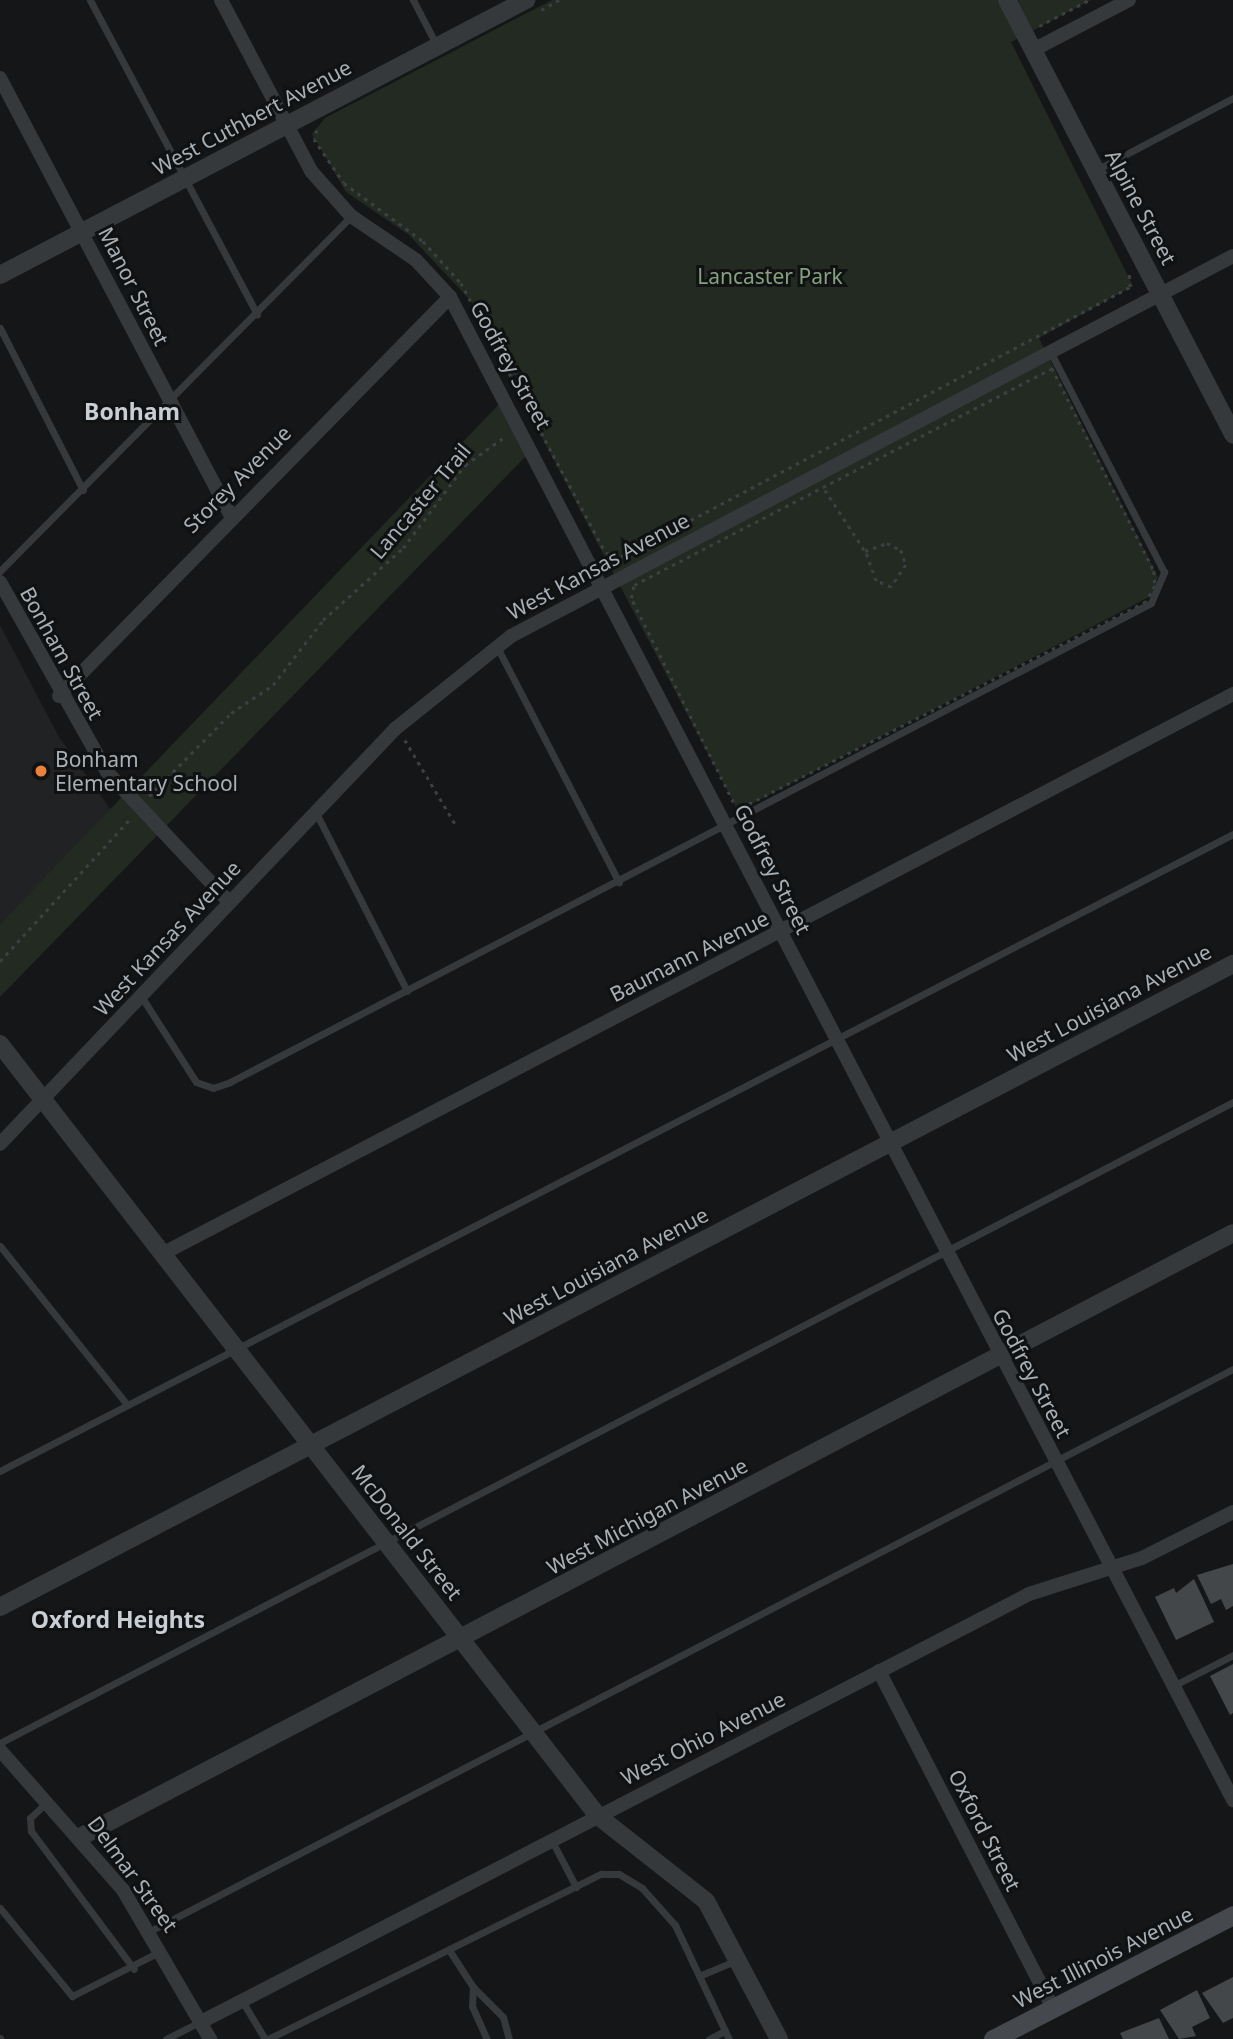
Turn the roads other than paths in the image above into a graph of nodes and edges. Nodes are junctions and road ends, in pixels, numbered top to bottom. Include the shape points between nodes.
1 (90, 0) edge
2 (221, 0) edge
3 (413, 0) edge
4 (526, 0) edge
5 (1007, 0) edge
6 (1129, 0) edge
7 (437, 46) junction
8 (1033, 50) junction
9 (0, 78) edge
10 (1233, 98) edge
11 (285, 125) junction
12 (1096, 170) junction
13 (183, 179) junction
14 (351, 216) junction
15 (83, 232) junction
16 (1233, 256) edge
17 (0, 275) edge
18 (1161, 294) junction
19 (450, 297) junction
20 (257, 314) junction
21 (0, 328) edge
22 (1050, 352) junction
23 (171, 404) junction
24 (1233, 435) edge
25 (83, 490) junction
26 (230, 514) junction
27 (0, 571) edge
28 (0, 582) edge
29 (602, 583) junction
30 (497, 647) junction
31 (1233, 694) edge
32 (59, 696) junction
33 (315, 811) junction
34 (726, 823) junction
35 (1233, 834) edge
36 (618, 882) junction
37 (228, 901) junction
38 (782, 931) junction
39 (1233, 964) edge
40 (407, 991) junction
41 (141, 995) junction
42 (837, 1040) junction
43 (0, 1044) edge
44 (44, 1101) junction
45 (1233, 1102) edge
46 (0, 1144) edge
47 (890, 1144) junction
48 (1233, 1233) edge
49 (0, 1246) edge
50 (945, 1252) junction
51 (162, 1254) junction
52 (236, 1349) junction
53 (1000, 1357) junction
54 (1233, 1369) edge
55 (126, 1403) junction
56 (311, 1446) junction
57 (1054, 1460) junction
58 (0, 1471) edge
59 (1233, 1512) edge
60 (385, 1540) junction
61 (1111, 1569) junction
62 (0, 1607) edge
63 (462, 1639) junction
64 (1233, 1655) edge
65 (879, 1671) junction
66 (1173, 1686) junction
67 (532, 1731) junction
68 (0, 1743) edge
69 (0, 1749) edge
70 (49, 1800) junction
71 (1233, 1800) edge
72 (598, 1816) junction
73 (82, 1836) junction
74 (552, 1840) junction
75 (576, 1886) junction
76 (0, 1908) edge
77 (1233, 1915) edge
78 (150, 1931) junction
79 (162, 1950) junction
80 (449, 1950) junction
81 (739, 1959) junction
82 (135, 1969) junction
83 (699, 1976) junction
84 (473, 1987) junction
85 (242, 2001) junction
86 (1053, 2008) junction
87 (201, 2022) junction
88 (727, 2035) edge
89 (166, 2039) edge
90 (210, 2039) edge
91 (267, 2039) edge
92 (487, 2039) edge
93 (509, 2039) edge
94 (709, 2039) edge
95 (779, 2039) edge
96 (993, 2039) edge

1 - 13 lane
2 - 11 street, Godfrey Street
3 - 7 lane
4 - 7 street, West Cuthbert Avenue
5 - 8 street, Alpine Street
6 - 8 street
7 - 11 street, West Cuthbert Avenue
8 - 12 street, Alpine Street
9 - 15 street, Manor Street
10 - 12 lane
11 - 13 street, West Cuthbert Avenue
11 - 14 street, Godfrey Street via 312,171
12 - 18 street, Alpine Street
13 - 15 street, West Cuthbert Avenue
13 - 20 lane
14 - 19 street, Godfrey Street via 416,260
14 - 20 lane
15 - 17 street, West Cuthbert Avenue
15 - 23 street, Manor Street
16 - 18 street, West Kansas Avenue
18 - 22 street, West Kansas Avenue
18 - 24 street, Alpine Street
19 - 26 street, Storey Avenue
19 - 29 street, Godfrey Street
20 - 23 lane
21 - 25 lane
22 - 29 street, West Kansas Avenue
22 - 34 lane via 1164,572 1162,590 1133,613
23 - 25 lane
23 - 26 street, Manor Street
25 - 27 lane
26 - 32 street, Storey Avenue
28 - 32 street, Bonham Street
29 - 30 street, West Kansas Avenue
29 - 34 street, Godfrey Street
30 - 33 street, West Kansas Avenue via 396,729
30 - 36 lane
31 - 38 street, Baumann Avenue
32 - 37 street, Bonham Street via 138,807
33 - 37 street, West Kansas Avenue
33 - 40 lane
34 - 36 lane
34 - 38 street, Godfrey Street
35 - 42 lane
36 - 40 lane
37 - 41 street, West Kansas Avenue
38 - 42 street, Godfrey Street
38 - 51 street, Baumann Avenue
39 - 47 street, West Louisiana Avenue
40 - 41 lane via 213,1088 183,1068
41 - 44 street, West Kansas Avenue
42 - 47 street, Godfrey Street
42 - 52 lane
43 - 44 street, McDonald Street
44 - 46 street, West Kansas Avenue
44 - 51 street, McDonald Street
45 - 50 lane
47 - 50 street, Godfrey Street
47 - 56 street, West Louisiana Avenue
48 - 53 street, West Michigan Avenue
49 - 55 lane
50 - 53 street, Godfrey Street
50 - 60 lane
51 - 52 street, McDonald Street
52 - 55 lane
52 - 56 street, McDonald Street
53 - 57 street, Godfrey Street
53 - 63 street, West Michigan Avenue
54 - 57 lane
55 - 58 lane
56 - 60 street, McDonald Street
56 - 62 street, West Louisiana Avenue
57 - 61 street, Godfrey Street
57 - 67 lane
59 - 61 street, West Ohio Avenue
60 - 63 street, McDonald Street
60 - 68 lane
61 - 65 street, West Ohio Avenue via 1028,1594
61 - 66 street, Godfrey Street
63 - 67 street, McDonald Street
63 - 73 street, West Michigan Avenue
64 - 66 lane
65 - 72 street, West Ohio Avenue
65 - 86 street, Oxford Street
66 - 71 street, Godfrey Street
67 - 72 street, McDonald Street
67 - 78 lane
69 - 70 street, Delmar Street
70 - 73 street, Delmar Street
70 - 82 lane via 30,1818 31,1831
72 - 74 street, West Ohio Avenue
72 - 81 street, McDonald Street via 697,1890
73 - 78 street, Delmar Street
74 - 75 lane
74 - 85 street, West Ohio Avenue
75 - 80 lane
75 - 83 lane via 601,1874 619,1874 642,1888 675,1925
76 - 82 lane via 72,1996
77 - 86 main road, West Illinois Avenue
78 - 79 street, Delmar Street
79 - 82 lane
79 - 87 street, Delmar Street
80 - 84 lane
80 - 91 lane
81 - 83 lane
81 - 95 street, McDonald Street
83 - 88 lane
84 - 92 lane via 472,2007
84 - 93 lane via 503,2017
85 - 87 street, West Ohio Avenue
85 - 91 lane
86 - 96 main road, West Illinois Avenue
87 - 89 lane
87 - 90 street, Delmar Street
88 - 94 lane

